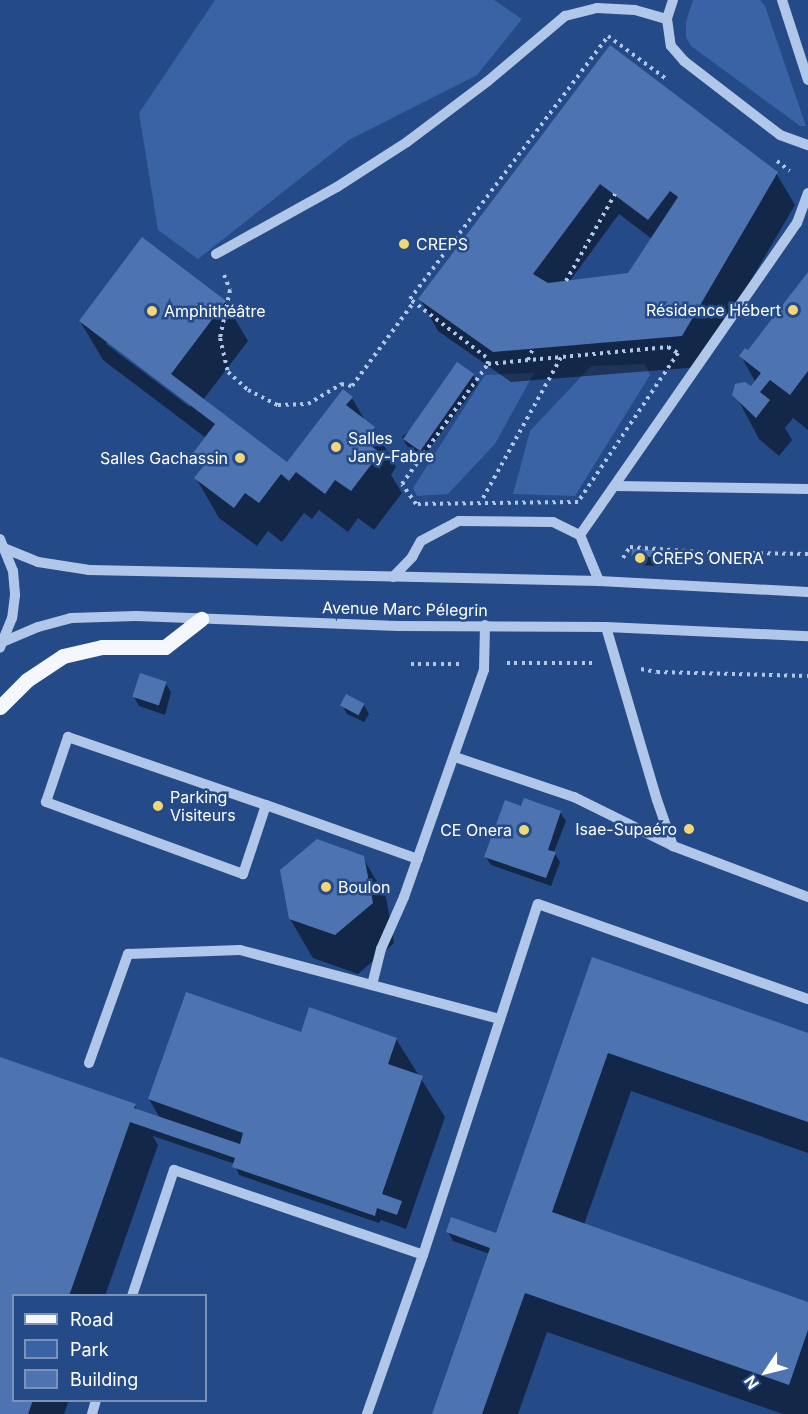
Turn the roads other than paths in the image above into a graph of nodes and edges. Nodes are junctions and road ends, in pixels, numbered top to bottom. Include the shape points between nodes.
1 (673, 0) edge
2 (782, 0) edge
3 (667, 19) junction
4 (808, 80) edge
5 (808, 145) edge
6 (808, 193) edge
7 (216, 254) road end
8 (615, 486) junction
9 (808, 489) edge
10 (580, 535) junction
11 (0, 539) edge
12 (6, 549) junction
13 (393, 577) junction
14 (599, 581) junction
15 (808, 592) edge
16 (201, 619) junction
17 (485, 625) junction
18 (606, 627) junction
19 (808, 636) edge
20 (3, 644) edge
21 (0, 707) edge
22 (455, 758) junction
23 (266, 805) junction
24 (673, 846) junction
25 (417, 859) junction
26 (808, 897) edge
27 (372, 985) junction
28 (808, 999) edge
29 (500, 1019) junction
30 (89, 1063) dead end
31 (423, 1255) junction
32 (133, 1294) edge
33 (367, 1414) edge

1 - 3 street
2 - 4 street
3 - 5 street via 671,46 684,61 780,135
3 - 7 street via 635,10 597,8 565,16 407,142 337,188
6 - 8 street via 797,223
8 - 9 street
8 - 10 street
10 - 13 street via 553,522 459,521 421,541
10 - 14 street
11 - 12 street
12 - 13 street, Avenue Marc Pélegrin via 38,561 89,570
12 - 20 street via 15,595
13 - 14 street, Avenue Marc Pélegrin
14 - 15 street, Avenue Marc Pélegrin
16 - 17 street, Avenue Marc Pélegrin
16 - 20 street, Avenue Marc Pélegrin via 71,618 38,627
16 - 21 main road via 165,647 102,647 63,656 27,680
17 - 18 street, Avenue Marc Pélegrin
17 - 22 street via 485,664
18 - 19 street, Avenue Marc Pélegrin
18 - 24 street
22 - 24 street via 574,797
22 - 25 street
23 - 23 street via 69,737 46,802 243,874
23 - 25 street
24 - 26 street
25 - 27 street via 381,950
27 - 29 street
27 - 30 street via 240,950 128,954
28 - 29 street via 538,904
29 - 31 street
31 - 32 street via 174,1170
31 - 33 street

